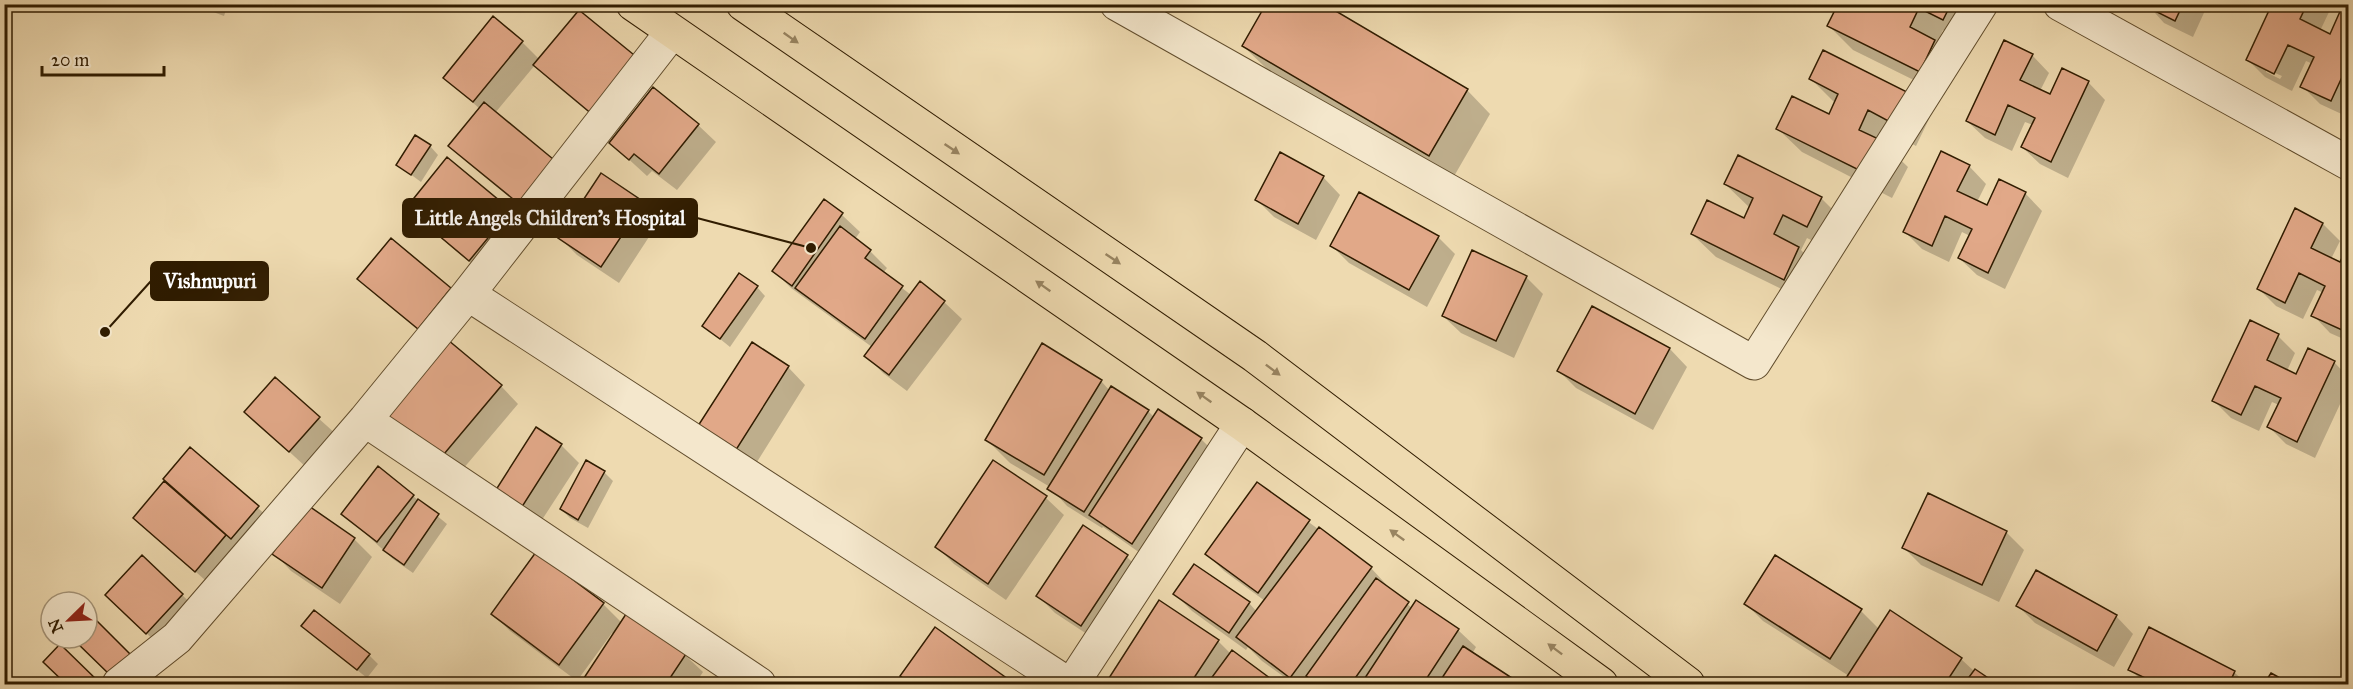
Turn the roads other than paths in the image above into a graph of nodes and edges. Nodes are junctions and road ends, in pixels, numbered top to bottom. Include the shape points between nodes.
1 (633, 4) edge
2 (743, 4) edge
3 (1117, 4) edge
4 (1981, 4) edge
5 (2060, 4) edge
6 (672, 32) junction
7 (2349, 163) edge
8 (468, 294) junction
9 (365, 420) junction
10 (1242, 424) junction
11 (119, 684) edge
12 (759, 684) edge
13 (1068, 684) edge
14 (1072, 684) edge
15 (1602, 684) edge
16 (1688, 684) edge

1 - 6 main road
2 -> 16 main road via 1255,356
3 - 4 street via 1754,363
5 - 7 street
6 - 8 street
10 -> 6 main road
8 - 9 street
8 - 13 street
9 - 11 street via 177,638
9 - 12 street
10 - 14 street
15 -> 10 main road

